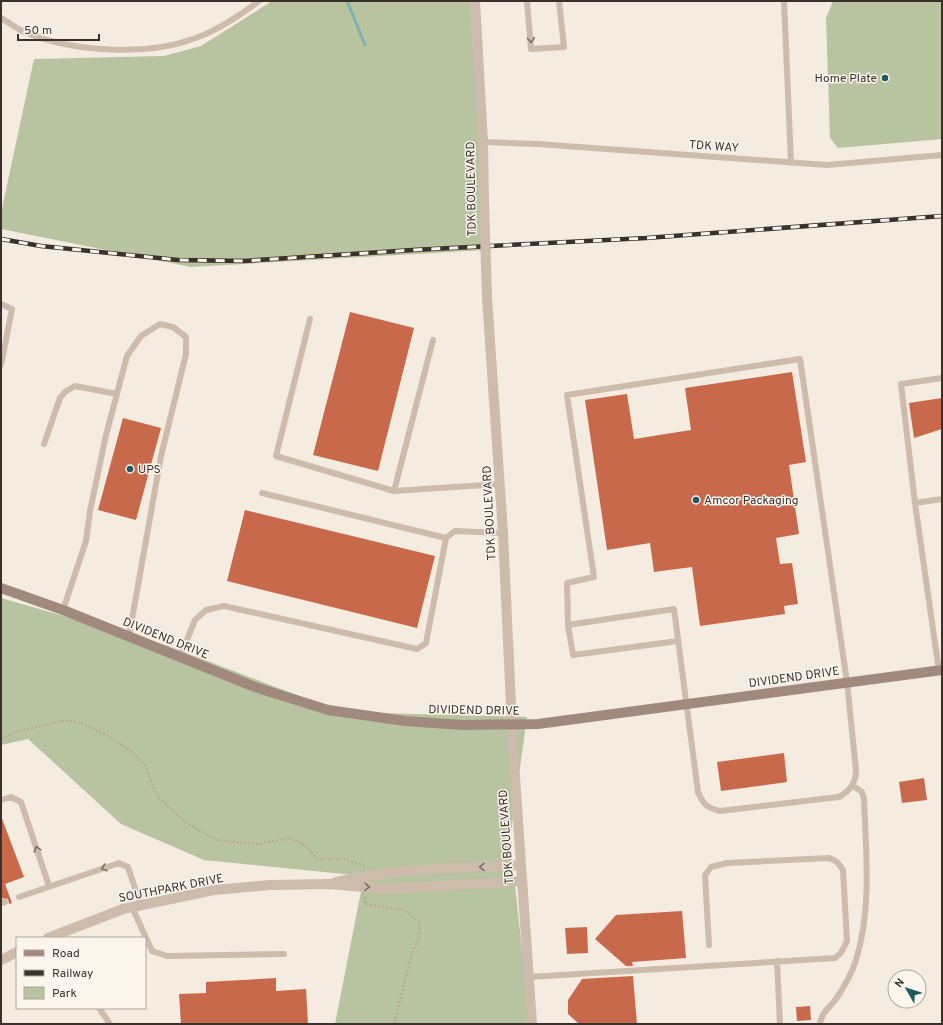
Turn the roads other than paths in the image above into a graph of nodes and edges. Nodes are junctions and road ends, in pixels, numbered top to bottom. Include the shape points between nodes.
1 (259, 1) edge
2 (475, 1) edge
3 (527, 1) edge
4 (559, 1) edge
5 (784, 1) edge
6 (1, 18) edge
7 (483, 142) junction
8 (942, 155) edge
9 (791, 163) junction
10 (1, 304) edge
11 (310, 319) dead end
12 (433, 340) dead end
13 (1, 365) edge
14 (942, 378) edge
15 (117, 394) junction
16 (44, 444) dead end
17 (500, 484) junction
18 (394, 490) junction
19 (262, 493) dead end
20 (942, 499) edge
21 (915, 503) junction
22 (503, 533) junction
23 (446, 538) junction
24 (1, 588) edge
25 (64, 610) junction
26 (568, 625) junction
27 (129, 636) junction
28 (678, 641) junction
29 (180, 657) junction
30 (940, 670) edge
31 (847, 682) junction
32 (688, 704) junction
33 (512, 724) junction
34 (853, 786) junction
35 (1, 800) edge
36 (521, 865) junction
37 (522, 881) junction
38 (328, 884) junction
39 (49, 886) junction
40 (19, 897) dead end
41 (136, 906) junction
42 (66, 934) edge
43 (52, 937) edge
44 (709, 945) dead end
45 (16, 952) edge
46 (284, 954) dead end
47 (1, 960) edge
48 (777, 961) junction
49 (529, 977) junction
50 (100, 1009) edge
51 (110, 1024) edge
52 (532, 1024) edge
53 (780, 1024) edge
54 (820, 1024) edge

1 - 6 lane via 240,15 198,38 145,49 102,48 62,43 26,33
2 - 7 street, TDK BOULEVARD
3 -> 4 lane via 531,49 564,47
5 - 9 lane
7 - 9 lane, TDK WAY via 546,144
7 - 17 street, TDK BOULEVARD, bridge via 488,297
8 - 9 lane, TDK WAY via 826,165
10 - 13 lane via 12,309
11 - 18 lane via 276,456
12 - 18 lane
14 - 21 lane via 901,384
15 - 16 lane via 75,386 65,392 60,398
15 - 25 lane via 91,504 86,541
15 - 27 lane via 127,356 141,336 160,324 173,327 186,337 186,354 161,456
17 - 18 lane
17 - 22 street, TDK BOULEVARD
19 - 23 lane
20 - 21 lane
21 - 30 lane
22 - 23 lane via 455,531
22 - 33 street, TDK BOULEVARD
23 - 29 lane via 426,643 417,649 224,606 206,610 195,620
24 - 25 street, DIVIDEND DRIVE
25 - 27 street, DIVIDEND DRIVE
26 - 28 lane via 573,655
26 - 28 lane via 674,609
26 - 31 lane via 567,583 594,577 567,395 800,359
27 - 29 street, DIVIDEND DRIVE
28 - 32 lane
29 - 33 street, DIVIDEND DRIVE via 255,687 328,710 398,720 463,725
30 - 31 street, DIVIDEND DRIVE
31 - 32 street, DIVIDEND DRIVE
31 - 34 lane via 856,770
32 - 33 street, DIVIDEND DRIVE via 538,724
32 - 34 lane via 698,792 705,806 710,809 720,812 839,797
33 - 36 street, TDK BOULEVARD
34 - 54 lane via 862,792 864,799 866,905 863,933 855,962 836,999 821,1017
39 -> 35 lane via 21,802 11,797
36 - 37 street, TDK BOULEVARD
36 -> 38 street, SOUTHPARK DRIVE via 365,875
38 -> 37 street, SOUTHPARK DRIVE via 386,889
37 - 49 street, TDK BOULEVARD
38 - 41 street, SOUTHPARK DRIVE via 270,885 214,890
39 - 40 lane
41 -> 39 lane via 128,867 119,863
41 - 42 street, SOUTHPARK DRIVE
41 - 46 lane via 152,951 167,956
42 - 43 street, SOUTHPARK DRIVE
44 - 48 lane via 705,875 710,867 727,863 830,858 836,860 842,870 845,947 834,958
45 - 47 street
48 - 49 lane
48 - 53 lane
49 - 52 street, TDK BOULEVARD
50 - 51 lane

